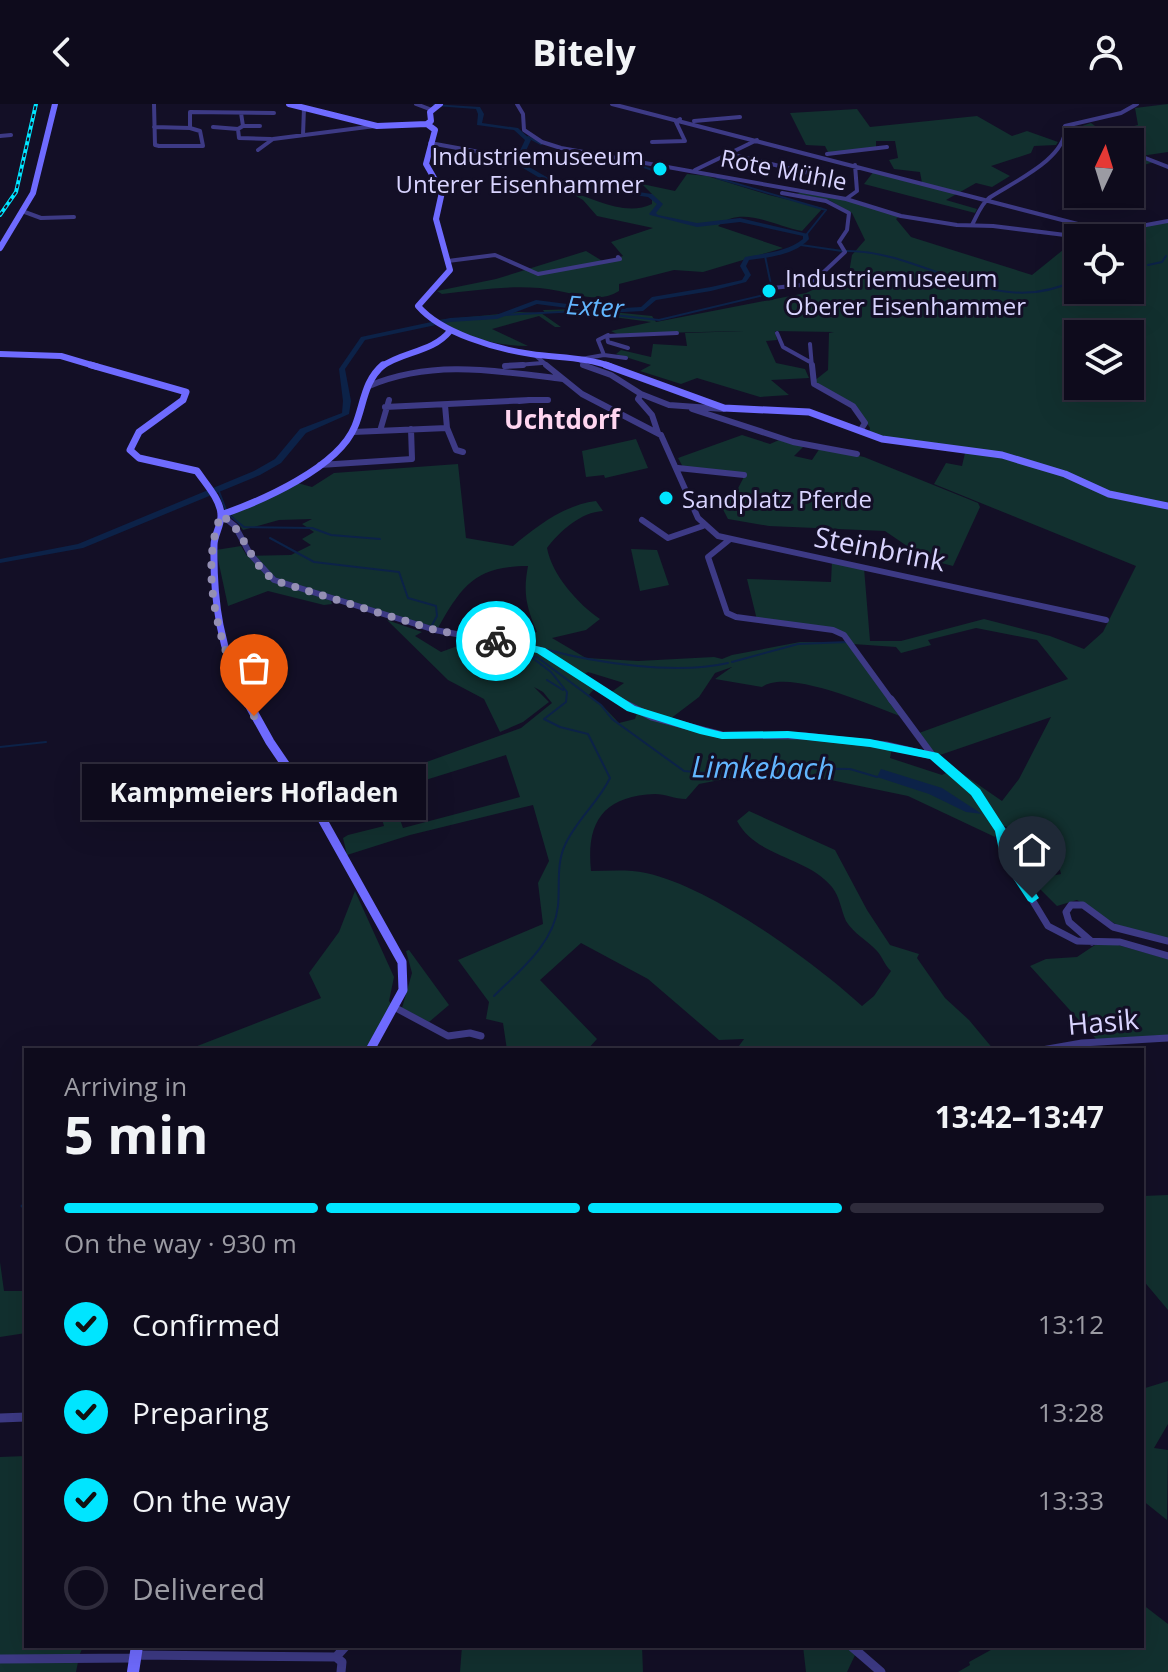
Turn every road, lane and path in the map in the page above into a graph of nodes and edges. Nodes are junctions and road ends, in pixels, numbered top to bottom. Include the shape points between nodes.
1 (154, 104) edge
2 (290, 104) edge
3 (416, 104) edge
4 (517, 104) edge
5 (612, 104) edge
6 (1137, 104) edge
7 (57, 105) edge
8 (436, 106) edge
9 (304, 108) junction
10 (241, 113) junction
11 (274, 113) dead end
12 (740, 117) dead end
13 (680, 119) junction
14 (689, 122) junction
15 (427, 124) junction
16 (260, 126) dead end
17 (377, 126) junction
18 (154, 127) junction
19 (213, 127) dead end
20 (190, 128) junction
21 (240, 128) junction
22 (1066, 128) edge
23 (330, 132) junction
24 (11, 135) dead end
25 (303, 135) junction
26 (1064, 135) edge
27 (0, 136) edge
28 (293, 136) junction
29 (239, 138) junction
30 (273, 139) junction
31 (757, 140) junction
32 (334, 142) dead end
33 (652, 142) dead end
34 (430, 143) junction
35 (298, 146) dead end
36 (887, 147) dead end
37 (239, 149) dead end
38 (258, 150) dead end
39 (729, 154) junction
40 (809, 154) junction
41 (1144, 158) edge
42 (855, 165) junction
43 (503, 166) dead end
44 (1168, 167) edge
45 (694, 171) junction
46 (826, 177) dead end
47 (766, 186) junction
48 (846, 199) junction
49 (986, 200) junction
50 (22, 211) junction
51 (74, 217) dead end
52 (1168, 221) edge
53 (1071, 224) edge
54 (972, 225) junction
55 (1144, 226) edge
56 (1064, 235) edge
57 (0, 248) edge
58 (618, 257) dead end
59 (448, 261) junction
60 (763, 289) dead end
61 (450, 331) junction
62 (617, 333) dead end
63 (677, 333) dead end
64 (777, 333) dead end
65 (607, 336) junction
66 (810, 344) dead end
67 (628, 348) dead end
68 (1, 355) edge
69 (604, 355) junction
70 (536, 356) junction
71 (626, 358) dead end
72 (579, 359) junction
73 (810, 362) junction
74 (542, 363) junction
75 (486, 368) junction
76 (563, 379) junction
77 (369, 386) junction
78 (641, 394) junction
79 (389, 400) dead end
80 (548, 400) dead end
81 (445, 405) junction
82 (385, 407) junction
83 (692, 409) junction
84 (733, 409) junction
85 (447, 428) junction
86 (411, 429) junction
87 (380, 431) junction
88 (860, 431) junction
89 (353, 432) junction
90 (658, 433) junction
91 (463, 452) dead end
92 (857, 454) dead end
93 (317, 465) junction
94 (678, 468) junction
95 (744, 475) dead end
96 (1168, 506) edge
97 (221, 515) junction
98 (642, 520) dead end
99 (703, 526) junction
100 (729, 540) junction
101 (1106, 620) dead end
102 (933, 756) junction
103 (1168, 941) edge
104 (1092, 942) junction
105 (1168, 956) edge
106 (394, 1007) junction
107 (481, 1036) dead end
108 (1168, 1038) edge
109 (371, 1048) edge
110 (1053, 1048) edge
111 (24, 1417) edge
112 (0, 1418) edge
113 (344, 1648) edge
114 (853, 1648) edge
115 (336, 1657) junction
116 (135, 1658) edge
117 (0, 1659) edge
118 (341, 1672) edge
119 (881, 1672) edge

1 - 18 street
2 - 9 street
3 - 8 street
4 - 45 street, Rote Mühle via 524,130 542,142
5 - 13 street
6 - 22 street
7 - 50 street via 36,183
8 - 15 street
9 - 17 street
9 - 25 street
10 - 11 street
10 - 20 street via 190,112
10 - 21 street
12 - 14 street
13 - 14 street
13 - 33 street via 676,122 683,138
14 - 31 street
15 - 17 street
15 - 34 street via 435,130
16 - 21 street
17 - 23 street
18 - 20 street
18 - 20 street via 155,145 203,146 201,132
19 - 21 street
21 - 29 street
23 - 25 street
23 - 32 street
24 - 27 street
25 - 28 street
26 - 49 street via 1054,153 1023,179
28 - 30 street
28 - 35 street
29 - 30 street
29 - 37 street
30 - 38 street
31 - 39 street
31 - 40 street
34 - 43 street via 496,155
34 - 59 street via 426,164 442,192 436,219
36 - 40 street
39 - 45 street
39 - 46 street
40 - 42 street
41 - 44 street
42 - 48 street via 857,191
42 - 49 street
45 - 47 street, Rote Mühle
47 - 48 street, Rote Mühle
47 - 60 street via 826,201 849,213 839,242 845,253 811,284
48 - 54 street, Rote Mühle via 901,216
49 - 53 street
49 - 54 street
50 - 51 street via 41,218
50 - 57 street
52 - 55 street, Rote Mühle
54 - 56 street, Rote Mühle
58 - 59 street via 538,274 495,255
59 - 61 street via 448,275 418,306
61 - 70 street
61 - 77 street via 438,344 384,364
62 - 65 street
63 - 65 street
64 - 73 street via 783,347
65 - 67 street via 608,342
65 - 69 street via 598,340
66 - 73 street
68 - 97 street via 61,356 184,390 186,396 144,427 130,450 139,458 197,471
69 - 71 street
69 - 72 street
70 - 72 street
70 - 74 street
72 - 78 street
72 - 84 street
73 - 88 street via 814,384 857,409 865,423
74 - 75 street
74 - 76 street
75 - 76 street
75 - 77 street via 398,374
76 - 90 street
77 - 89 street
78 - 83 street
78 - 90 street via 638,399 654,418
79 - 82 street
80 - 81 street
81 - 82 street
81 - 85 street
82 - 87 street
83 - 84 street
83 - 92 street via 789,441
84 - 88 street via 809,412
85 - 86 street
85 - 91 street via 456,450
86 - 87 street
86 - 93 street via 412,459
87 - 89 street
88 - 96 street via 889,441 1002,455 1109,494
89 - 93 street
90 - 94 street
93 - 97 street via 267,498
94 - 95 street
94 - 99 street
97 - 102 street via 276,581 435,630 541,650 652,717 722,735 822,738
97 - 106 street via 214,534 213,574 227,661 254,716 321,817 402,962 403,990
98 - 99 street via 668,538
99 - 100 street, Steinbrink
100 - 101 street, Steinbrink
100 - 102 street via 708,557 727,613 842,634
102 - 104 street via 976,792 1048,926 1077,941
103 - 104 street via 1113,927 1083,905 1071,905 1066,912 1069,922
104 - 105 street via 1120,942
106 - 107 street via 448,1036
106 - 109 street
108 - 110 street, Hasik
111 - 112 street
113 - 115 street
114 - 119 street
115 - 116 street
115 - 118 street via 342,1662
116 - 117 street

